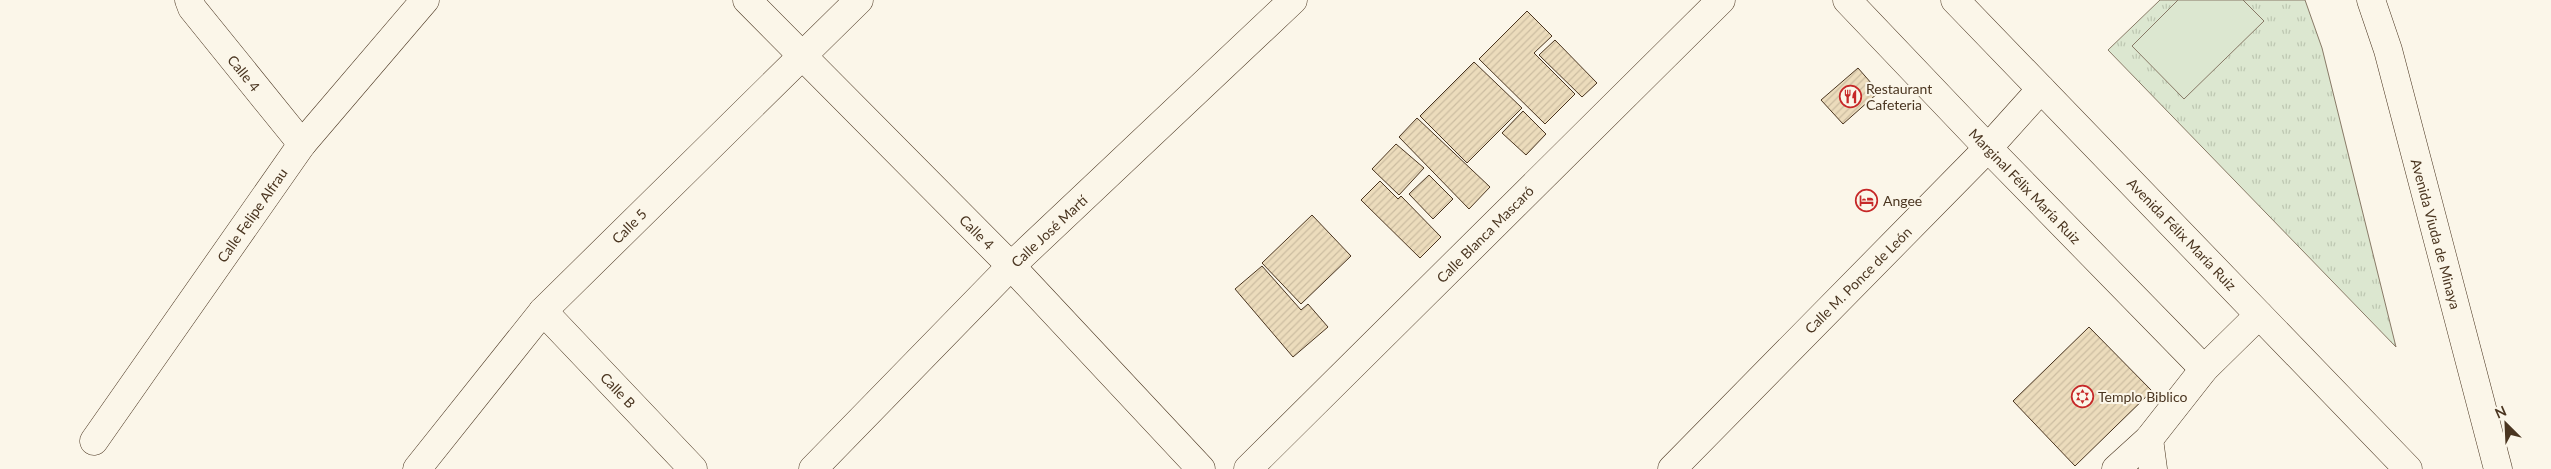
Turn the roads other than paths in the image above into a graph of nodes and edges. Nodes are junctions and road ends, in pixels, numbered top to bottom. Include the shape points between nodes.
1 (189, 0) edge
2 (424, 0) edge
3 (747, 0) edge
4 (859, 0) edge
5 (1293, 0) edge
6 (1721, 0) edge
7 (1847, 0) edge
8 (1955, 0) edge
9 (2371, 0) edge
10 (802, 56) junction
11 (2041, 89) junction
12 (302, 144) junction
13 (1988, 148) junction
14 (1012, 266) junction
15 (543, 311) junction
16 (2259, 315) junction
17 (2204, 370) junction
18 (2149, 439) junction
19 (94, 441) dead end
20 (417, 469) edge
21 (693, 469) edge
22 (813, 469) edge
23 (1202, 469) edge
24 (1248, 469) edge
25 (1672, 469) edge
26 (2116, 469) edge
27 (2153, 469) edge
28 (2408, 469) edge
29 (2498, 469) edge

1 - 12 street, Calle 4
2 - 12 street, Calle Felipe Alfrau
3 - 10 street, Calle 4
4 - 10 street, Calle 5
5 - 14 street, Calle José Martí
6 - 24 street, Calle Blanca Mascaró
7 - 13 street, Marginal Félix María Ruiz
8 - 11 street, Avenida Félix María Ruiz
9 - 29 street, Avenida Viuda de Minaya via 2388,50
10 - 14 street, Calle 4
10 - 15 street, Calle 5
11 - 13 street, Calle M. Ponce de León
11 - 16 street, Avenida Félix María Ruiz
12 - 19 street, Calle Felipe Alfrau
13 - 17 street, Marginal Félix María Ruiz
13 - 25 street, Calle M. Ponce de León
14 - 22 street, Calle José Martí
14 - 23 street, Calle 4
15 - 20 street, Calle 5
15 - 21 street, Calle B
16 - 17 street
16 - 28 street, Avenida Félix María Ruiz
17 - 18 street
18 - 26 street
18 - 27 street

